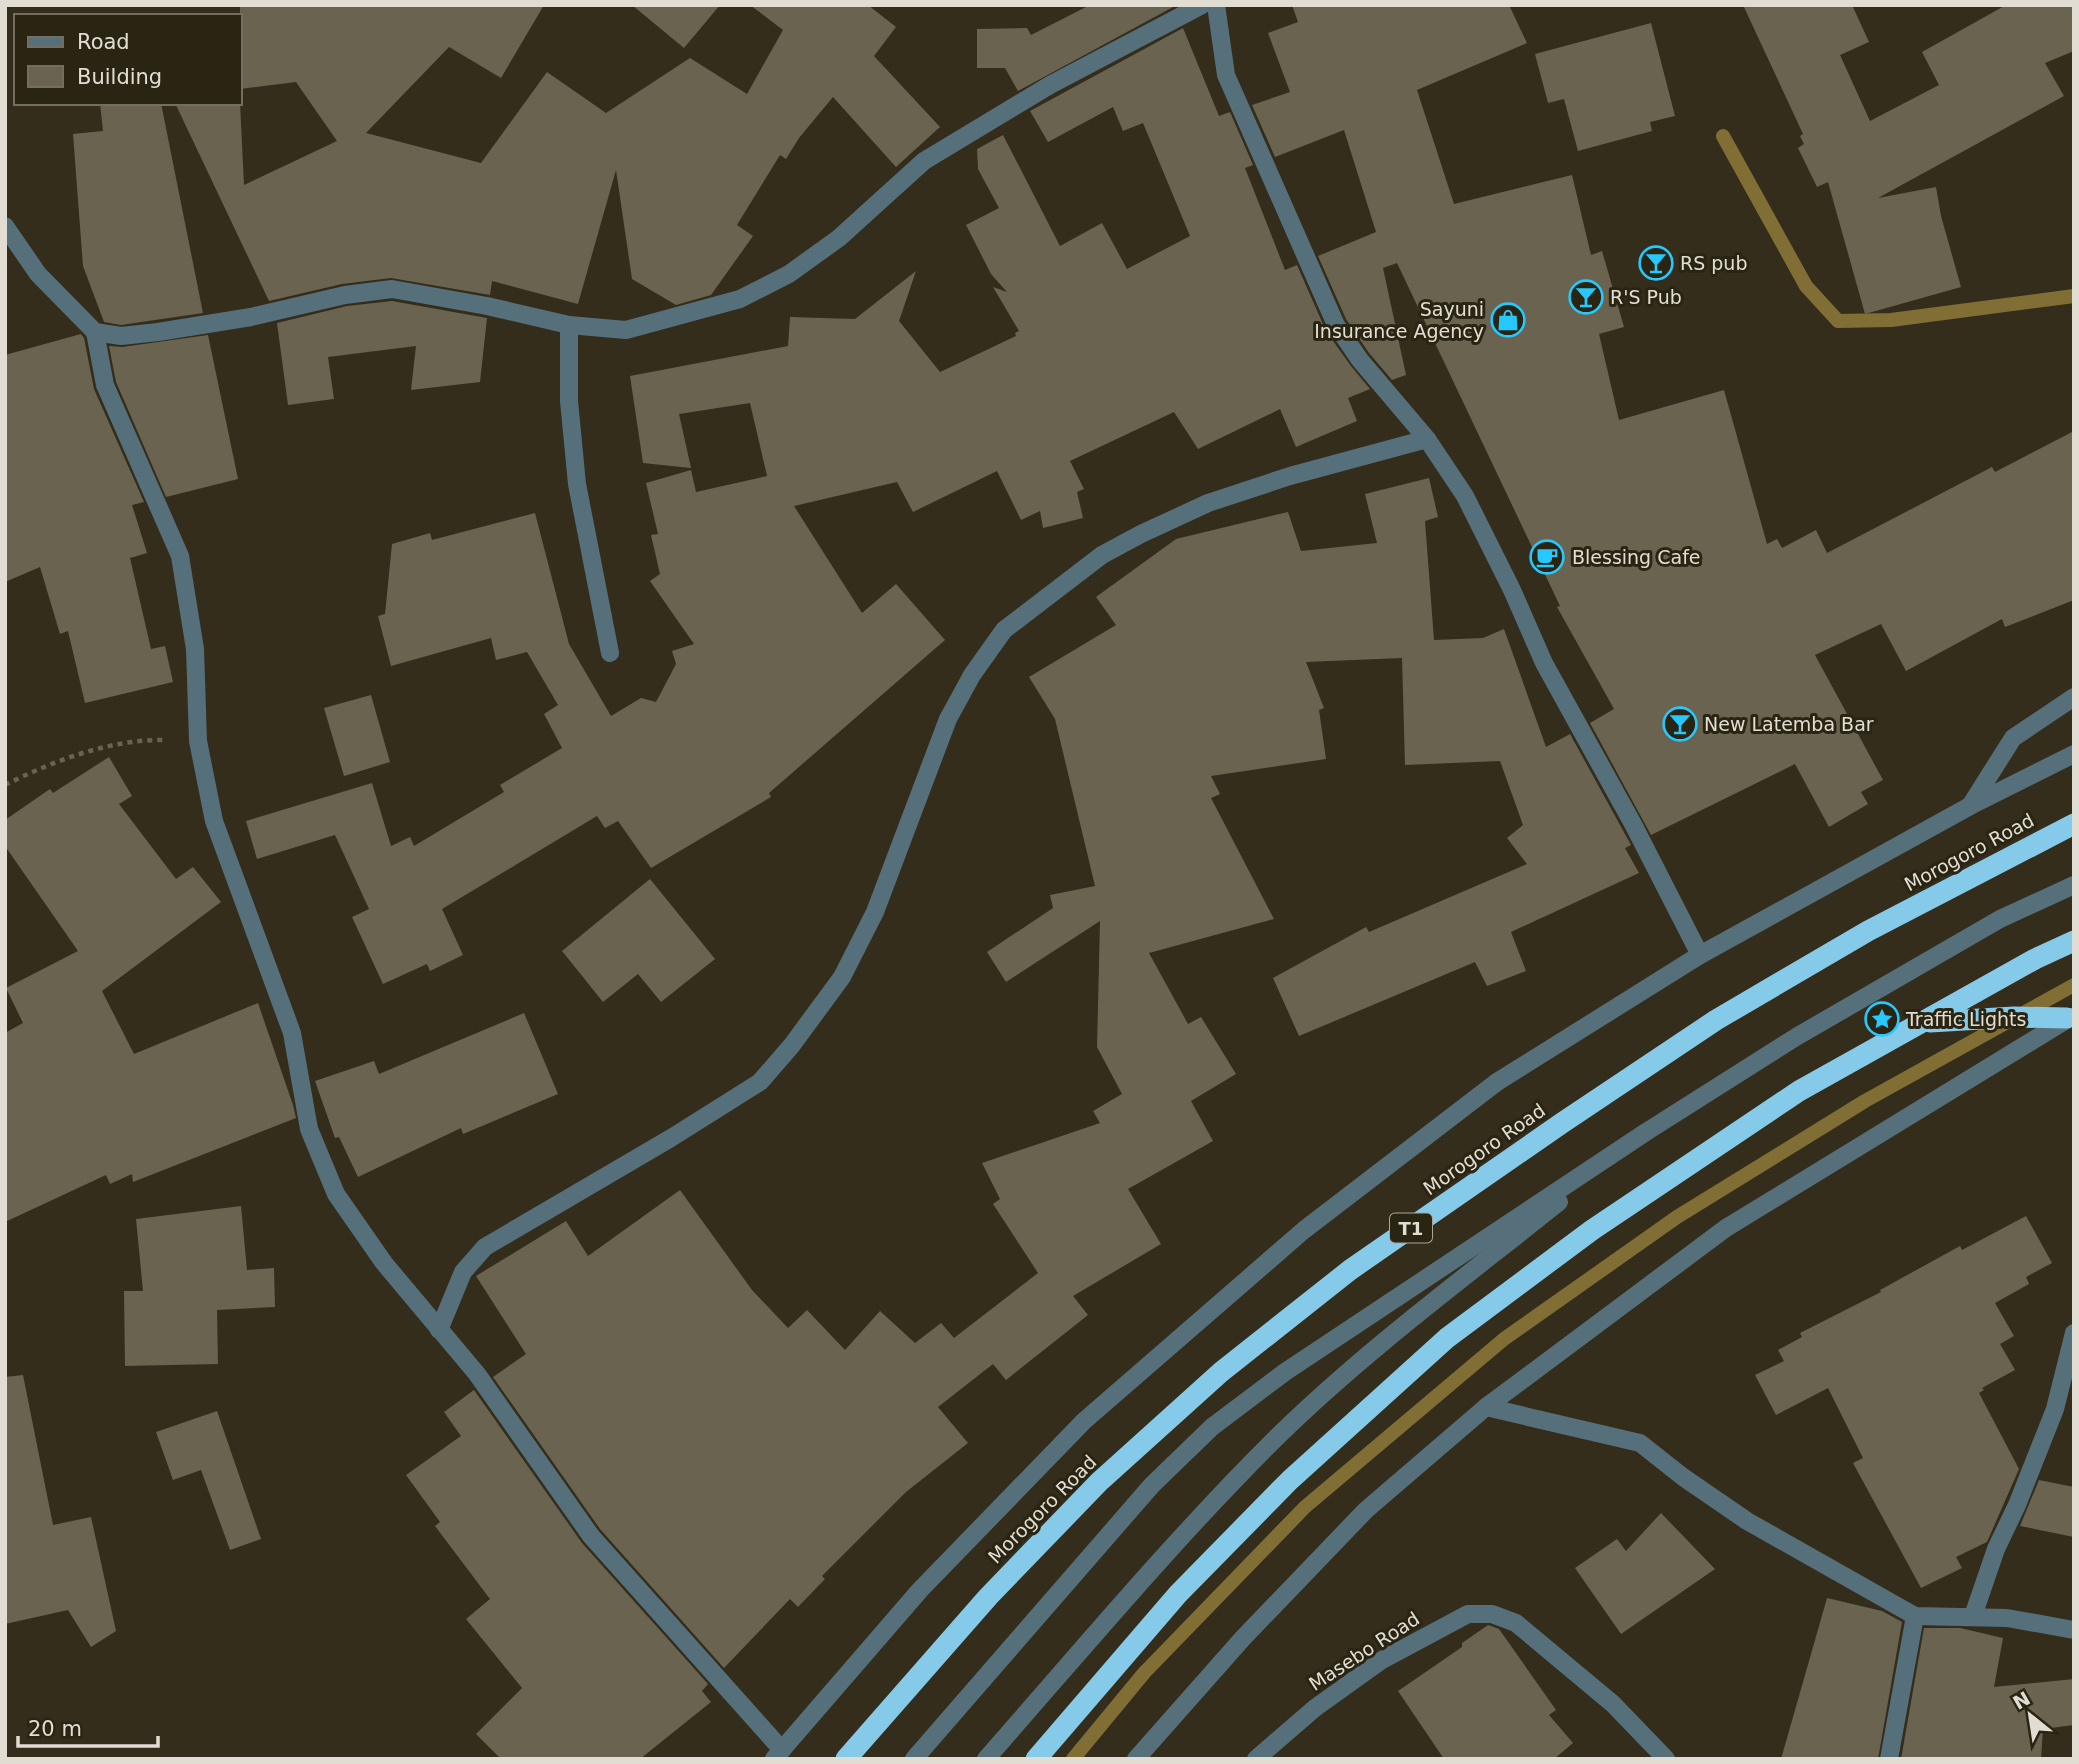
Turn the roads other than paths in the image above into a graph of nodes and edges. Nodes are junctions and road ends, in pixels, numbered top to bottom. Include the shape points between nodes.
1 (1202, 5) edge
2 (1216, 5) edge
3 (5, 226) edge
4 (569, 325) junction
5 (96, 332) junction
6 (1427, 439) junction
7 (610, 653) dead end
8 (2074, 697) edge
9 (2074, 754) edge
10 (1970, 806) junction
11 (2074, 824) edge
12 (2074, 885) edge
13 (2074, 941) edge
14 (1700, 955) junction
15 (2071, 1017) edge
16 (1922, 1023) junction
17 (1646, 1132) junction
18 (439, 1331) junction
19 (2074, 1333) edge
20 (1486, 1407) junction
21 (1915, 1616) junction
22 (1973, 1616) junction
23 (2074, 1630) edge
24 (778, 1754) edge
25 (846, 1759) edge
26 (914, 1759) edge
27 (986, 1759) edge
28 (1036, 1759) edge
29 (1136, 1759) edge
30 (1256, 1759) edge
31 (1666, 1759) edge
32 (1889, 1759) edge

1 - 4 street via 1050,85 924,161 839,239 764,287 740,299 626,330
2 - 6 street via 1226,75 1336,325
3 - 5 street via 38,274
4 - 5 street via 392,289 158,332 121,336
4 - 7 street via 569,401 577,484
5 - 18 street via 105,385 180,556 195,649 198,741 214,821 292,1033 309,1129 336,1194
6 - 14 street via 1465,496 1544,663
6 - 18 street via 1209,503 1102,555 1004,630 948,719 875,912 842,977 792,1045 760,1082 485,1247 463,1272
8 - 10 street via 2013,738
9 - 10 street
10 - 14 street
11 - 25 highway, Morogoro Road / T1 via 1868,932 1716,1020 1350,1270 1222,1372 1099,1482 988,1597
12 - 17 street via 2000,919 1796,1037
13 - 16 highway
14 - 24 street via 1497,1082 1304,1230 1084,1421 920,1590
15 - 16 highway
15 - 20 street via 1726,1228
16 - 28 highway via 1799,1091 1592,1230 1447,1338 1280,1489 1178,1594
17 - 26 street via 1285,1372 1212,1427 1152,1485
17 - 27 street via 1359,1363 1280,1435 1196,1519
18 - 24 street via 477,1374 591,1536
19 - 22 street via 2055,1409
20 - 21 street via 1640,1443 1747,1521
20 - 29 street via 1366,1510 1243,1638
21 - 22 street
21 - 32 street
22 - 23 street
30 - 31 street, Masebo Road via 1315,1708 1382,1660 1468,1614 1492,1614 1516,1623 1613,1704

